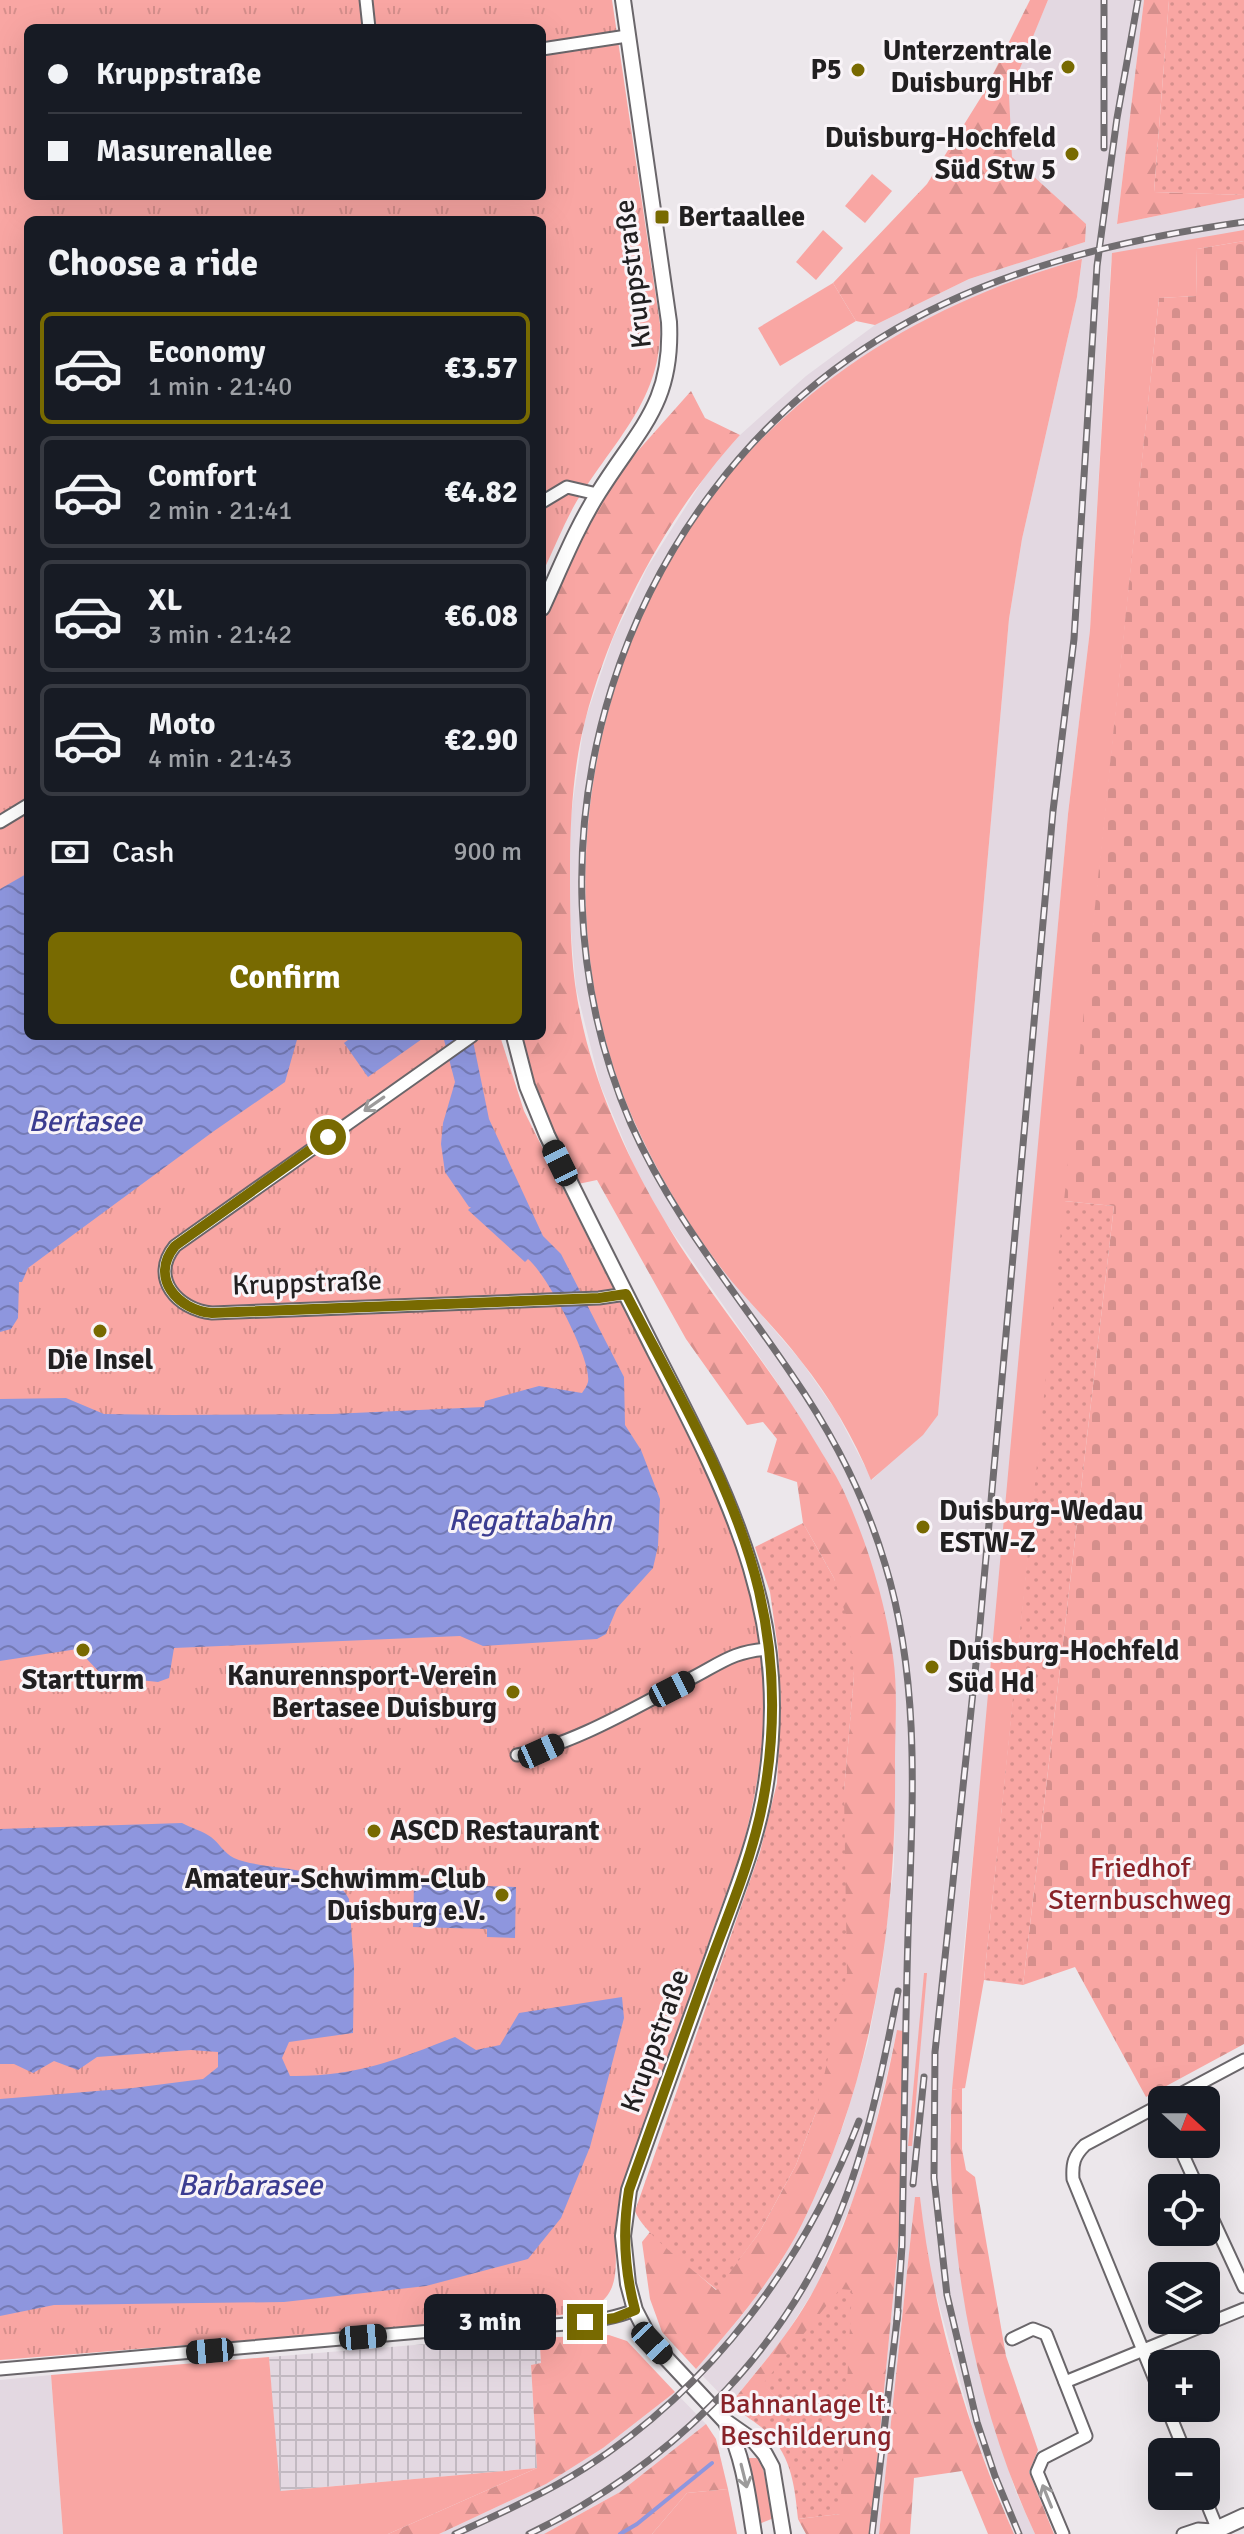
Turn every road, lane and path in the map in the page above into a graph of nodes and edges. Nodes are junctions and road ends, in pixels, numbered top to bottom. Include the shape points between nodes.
1 (366, 0) edge
2 (623, 0) edge
3 (369, 24) edge
4 (627, 36) junction
5 (546, 48) edge
6 (597, 494) junction
7 (546, 500) edge
8 (546, 600) edge
9 (24, 807) edge
10 (0, 822) edge
11 (466, 1040) edge
12 (515, 1040) edge
13 (626, 1294) junction
14 (769, 1649) junction
15 (517, 1755) dead end
16 (1244, 2060) edge
17 (1196, 2086) edge
18 (1148, 2112) edge
19 (1220, 2235) edge
20 (1244, 2287) edge
21 (1244, 2309) edge
22 (635, 2310) junction
23 (1012, 2339) dead end
24 (1143, 2351) junction
25 (1148, 2363) edge
26 (0, 2369) edge
27 (1065, 2382) junction
28 (725, 2421) junction
29 (1208, 2510) edge
30 (1244, 2517) edge
31 (1213, 2531) edge
32 (754, 2534) edge
33 (783, 2534) edge
34 (1063, 2534) edge
35 (1183, 2534) edge

1 - 3 street
2 - 4 street, Kruppstraße
4 - 5 street
4 - 6 street, Kruppstraße via 669,322 669,360 652,413
6 - 7 street via 567,487
6 - 8 street, Kruppstraße
9 - 10 street
11 -> 13 street, Kruppstraße via 175,1246 166,1267 172,1293 189,1308 212,1313
12 - 13 street, Kruppstraße via 547,1135
13 - 14 street, Kruppstraße via 739,1527
14 - 15 street via 738,1652 541,1751
14 - 22 street, Kruppstraße via 770,1750 751,1849 629,2190 623,2236
16 - 17 street
18 - 24 street via 1085,2145 1072,2165 1073,2179
19 - 20 street
21 - 24 street
22 - 26 street via 585,2322
22 - 28 street, Kruppstraße via 652,2343
23 - 27 street via 1033,2329 1046,2334
24 - 25 street
24 - 27 street
34 -> 27 street via 1037,2472 1043,2458 1086,2436
28 -> 32 street, Kruppstraße via 747,2486
28 - 33 street, Kruppstraße via 755,2442 772,2467
29 - 31 street
30 - 31 main road
31 - 35 street

